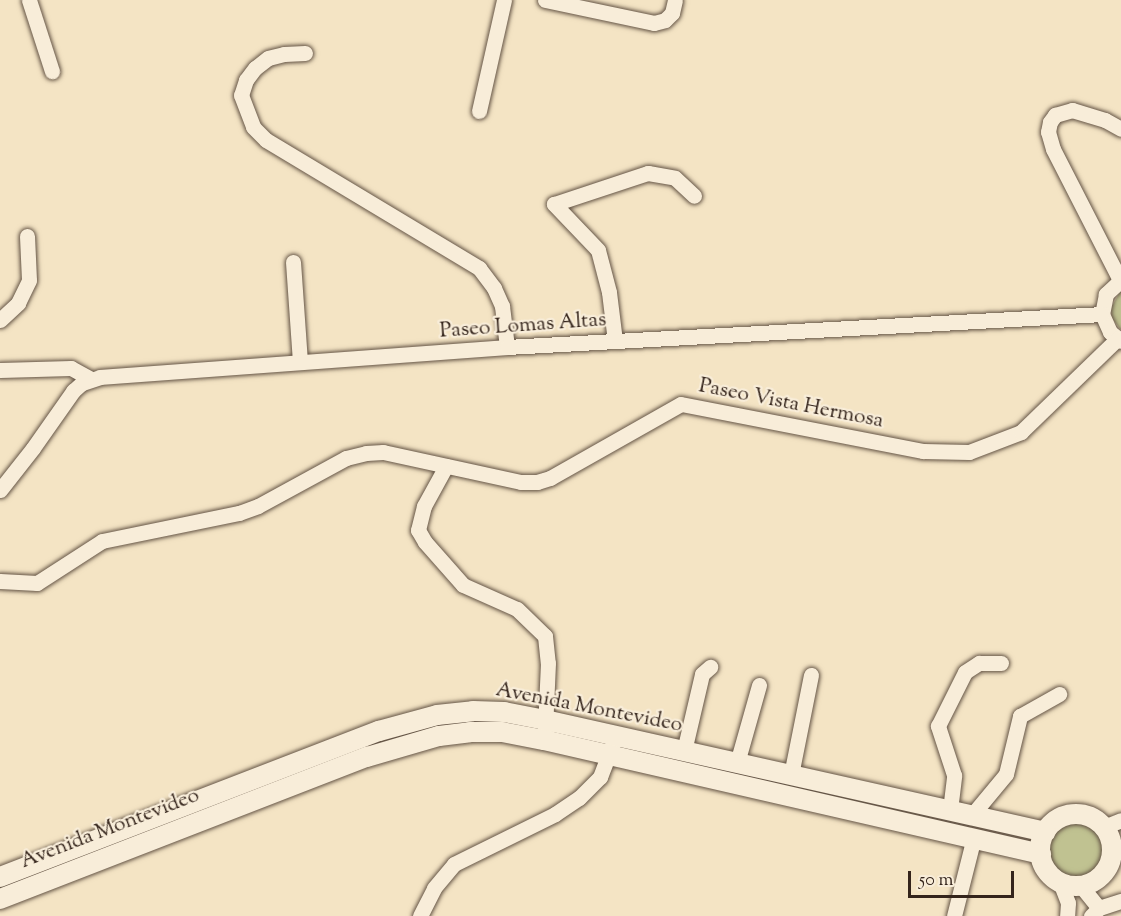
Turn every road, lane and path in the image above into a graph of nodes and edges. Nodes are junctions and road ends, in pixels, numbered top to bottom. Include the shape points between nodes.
1 (29, 0) edge
2 (504, 0) edge
3 (545, 0) edge
4 (675, 0) edge
5 (305, 53) dead end
6 (52, 71) dead end
7 (479, 111) dead end
8 (1121, 129) edge
9 (694, 196) dead end
10 (27, 236) dead end
11 (293, 262) dead end
12 (1120, 280) edge
13 (1102, 314) junction
14 (0, 320) edge
15 (1119, 340) edge
16 (615, 341) junction
17 (507, 347) junction
18 (300, 361) junction
19 (0, 370) edge
20 (91, 379) junction
21 (446, 466) junction
22 (0, 490) edge
23 (0, 581) edge
24 (1001, 663) dead end
25 (710, 667) dead end
26 (811, 675) dead end
27 (759, 685) dead end
28 (1059, 694) dead end
29 (545, 720) junction
30 (379, 731) junction
31 (614, 736) junction
32 (544, 740) junction
33 (385, 751) junction
34 (684, 751) junction
35 (610, 755) junction
36 (737, 763) junction
37 (791, 775) junction
38 (192, 801) junction
39 (950, 810) junction
40 (972, 815) junction
41 (198, 820) junction
42 (1112, 824) edge
43 (1046, 832) junction
44 (973, 841) junction
45 (1117, 848) edge
46 (1041, 854) junction
47 (1114, 871) edge
48 (0, 877) edge
49 (1060, 882) junction
50 (1081, 886) junction
51 (0, 899) edge
52 (1121, 901) edge
53 (1095, 912) edge
54 (420, 916) edge
55 (954, 916) edge
56 (1067, 916) edge

1 - 6 street
2 - 7 street
3 - 4 street via 654,23 672,13
5 - 17 street via 268,58 246,80 241,95 253,127 266,140 479,268 502,306
8 - 12 street via 1072,110 1055,116 1048,132
9 - 16 street via 675,178 648,173 554,204 598,250 609,292
10 - 14 street via 29,280 18,303
11 - 18 street
12 - 13 street via 1106,294
13 - 15 street via 1110,333
13 - 16 street, Paseo Lomas Altas
15 - 21 street, Paseo Vista Hermosa via 1021,432 969,452 922,451 688,404 675,406 537,482
16 - 17 street, Paseo Lomas Altas
17 - 18 street, Paseo Lomas Altas
18 - 20 street, Paseo Lomas Altas
19 - 20 street via 71,368
20 - 22 street, Paseo Lomas Altas via 73,391
21 - 23 street, Paseo Vista Hermosa via 383,452 346,458 239,513 102,541 37,583
21 - 29 street via 424,506 418,530 463,585 517,609 545,636
24 - 39 street via 979,663 965,672 938,726 954,774
25 - 34 street via 702,674
26 - 37 street
27 - 36 street
28 - 40 street via 1020,716 1006,774
29 - 30 street, Avenida Montevideo via 504,711 465,712
29 - 31 street, Avenida Montevideo
29 - 32 street
30 - 33 street
30 - 38 street, Avenida Montevideo
31 - 34 street, Avenida Montevideo
31 - 35 street
32 - 33 street, Avenida Montevideo via 502,732 462,733
32 - 35 street, Avenida Montevideo
33 - 41 street, Avenida Montevideo
34 - 36 street, Avenida Montevideo
35 - 44 street, Avenida Montevideo
35 - 54 street via 600,777 566,808 454,864 434,888
36 - 37 street, Avenida Montevideo
37 - 39 street, Avenida Montevideo
38 - 41 street
38 - 48 street, Avenida Montevideo
39 - 40 street, Avenida Montevideo
40 - 43 street, Avenida Montevideo
41 - 51 street, Avenida Montevideo
42 - 43 street via 1074,815 1062,817
42 - 45 street
43 - 46 street
44 - 46 street, Avenida Montevideo
44 - 55 street
45 - 47 street
46 - 49 street via 1047,871
47 - 50 street
49 - 50 street
49 - 56 street via 1068,903
50 - 53 street
52 - 53 street

